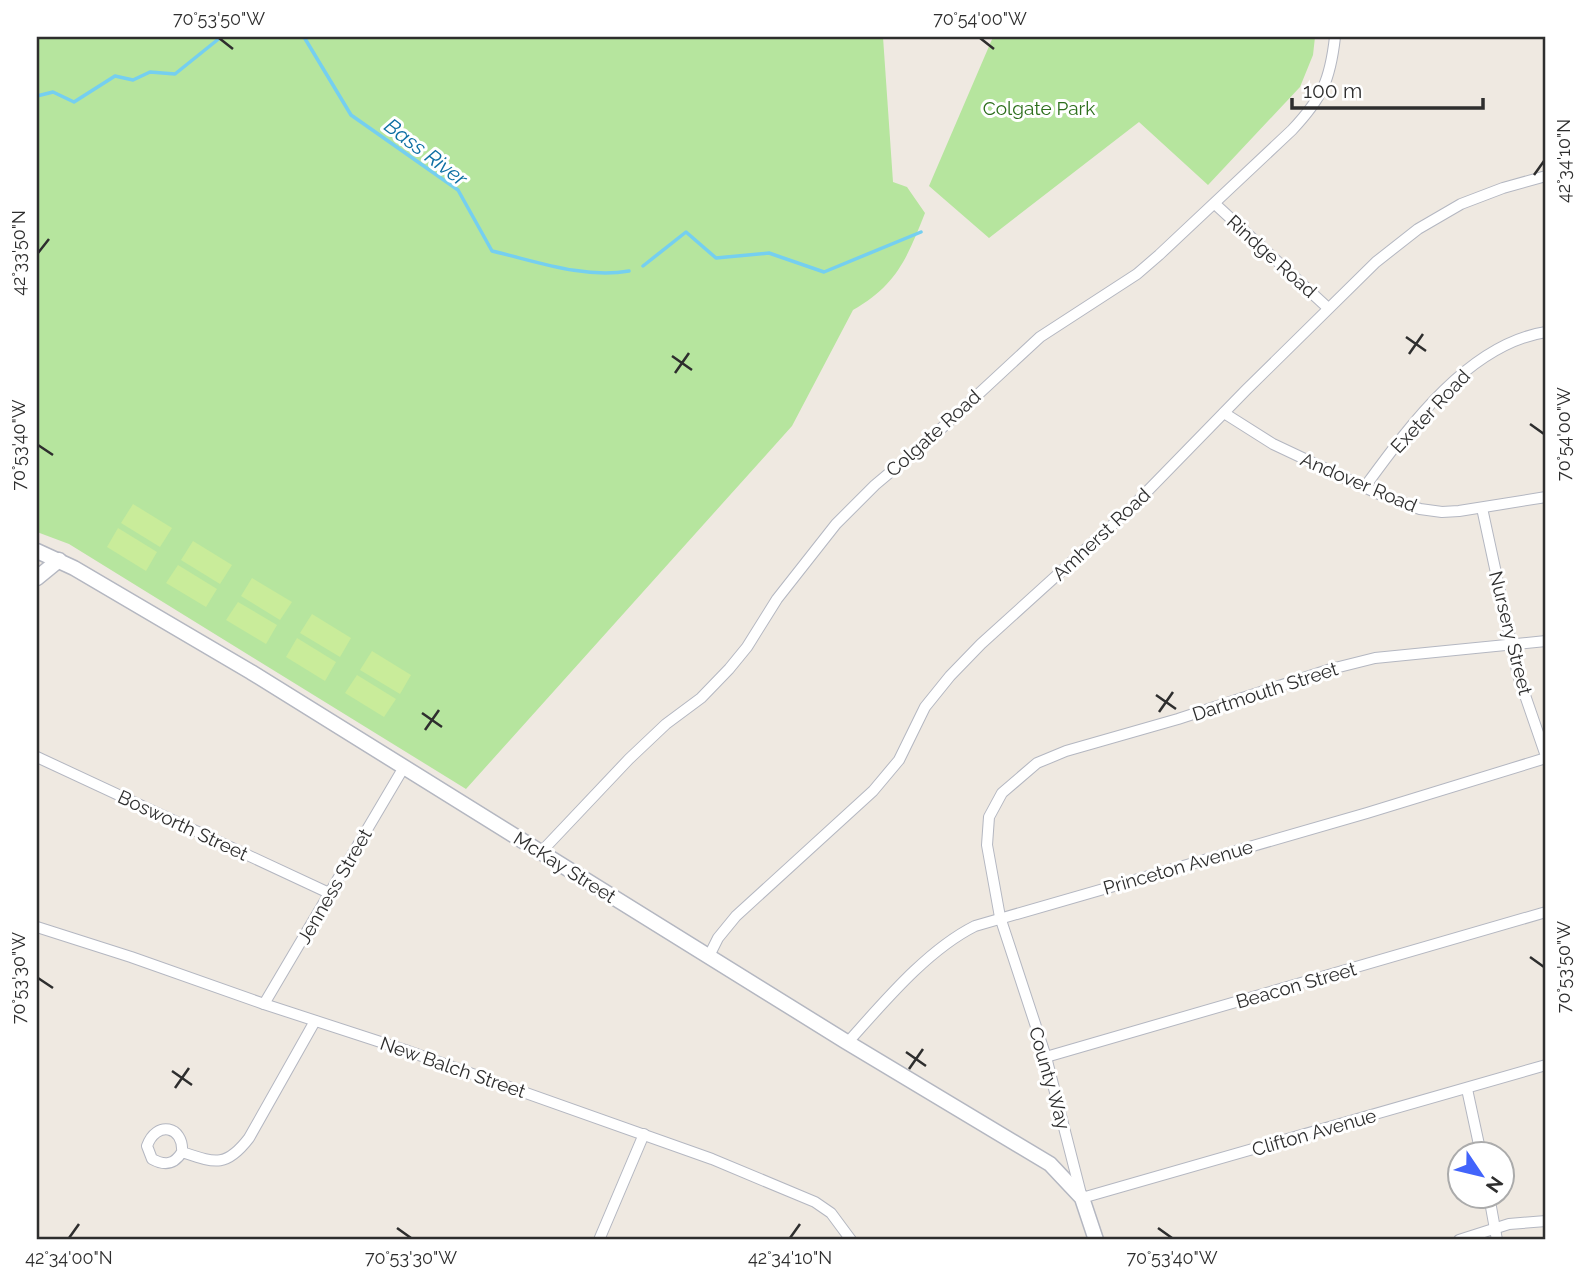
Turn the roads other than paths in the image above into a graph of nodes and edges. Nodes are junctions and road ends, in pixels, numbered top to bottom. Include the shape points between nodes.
1 (1335, 37) edge
2 (1546, 176) edge
3 (1215, 204) junction
4 (1328, 308) junction
5 (1546, 332) edge
6 (1224, 413) junction
7 (1364, 488) junction
8 (1546, 497) edge
9 (1482, 508) junction
10 (37, 551) edge
11 (59, 560) junction
12 (37, 578) edge
13 (1546, 641) edge
14 (1511, 645) junction
15 (37, 757) edge
16 (1546, 757) edge
17 (404, 767) junction
18 (541, 852) junction
19 (329, 893) junction
20 (1546, 912) edge
21 (1000, 917) junction
22 (37, 927) edge
23 (709, 956) junction
24 (264, 1004) junction
25 (315, 1021) junction
26 (848, 1042) junction
27 (1046, 1057) junction
28 (1546, 1065) edge
29 (1467, 1089) junction
30 (644, 1133) junction
31 (1477, 1140) edge
32 (182, 1152) dead end
33 (1082, 1198) junction
34 (1492, 1210) edge
35 (1546, 1220) edge
36 (1497, 1235) edge
37 (599, 1240) edge
38 (851, 1240) edge
39 (1096, 1240) edge
40 (1459, 1240) edge

1 - 3 street, Colgate Road via 1325,87 1311,110
2 - 4 street, Amherst Road via 1461,204 1419,229
3 - 4 street, Rindge Road
3 - 18 street, Colgate Road via 1137,274 1040,337 875,485 836,523 729,669 629,759
4 - 6 street, Amherst Road
5 - 7 street, Exeter Road via 1502,346 1469,368 1392,450
6 - 7 street, Andover Road via 1273,444
6 - 23 street, Amherst Road via 1130,509 981,643 925,707 899,760 873,792 736,916
7 - 9 street, Andover Road via 1420,509
8 - 9 street, Andover Road
9 - 14 street, Nursery Street
10 - 11 main road, McKay Street
11 - 12 main road
11 - 17 main road, McKay Street
13 - 14 street, Dartmouth Street
14 - 16 street, Nursery Street
14 - 21 street, Dartmouth Street via 1375,657 1037,763 1002,793 989,817 987,845
15 - 19 street, Bosworth Street
16 - 21 street, Princeton Avenue
17 - 18 main road, McKay Street
17 - 19 street, Jenness Street
18 - 23 main road, McKay Street
19 - 24 street, Jenness Street
20 - 27 street, Beacon Street
21 - 26 street, Princeton Avenue via 954,936
21 - 27 street, County Way
22 - 24 street, New Balch Street
23 - 26 main road, McKay Street
24 - 25 street, New Balch Street
25 - 30 street, New Balch Street
25 - 32 street via 239,1151 216,1162
26 - 33 main road, McKay Street via 1050,1164
27 - 33 street, County Way
28 - 29 street, Clifton Avenue
29 - 31 street
29 - 33 street, Clifton Avenue
30 - 37 street
30 - 38 street, New Balch Street via 815,1202 831,1213
33 - 39 main road, County Way
34 - 36 street
35 - 36 street via 1509,1224
36 - 40 street

